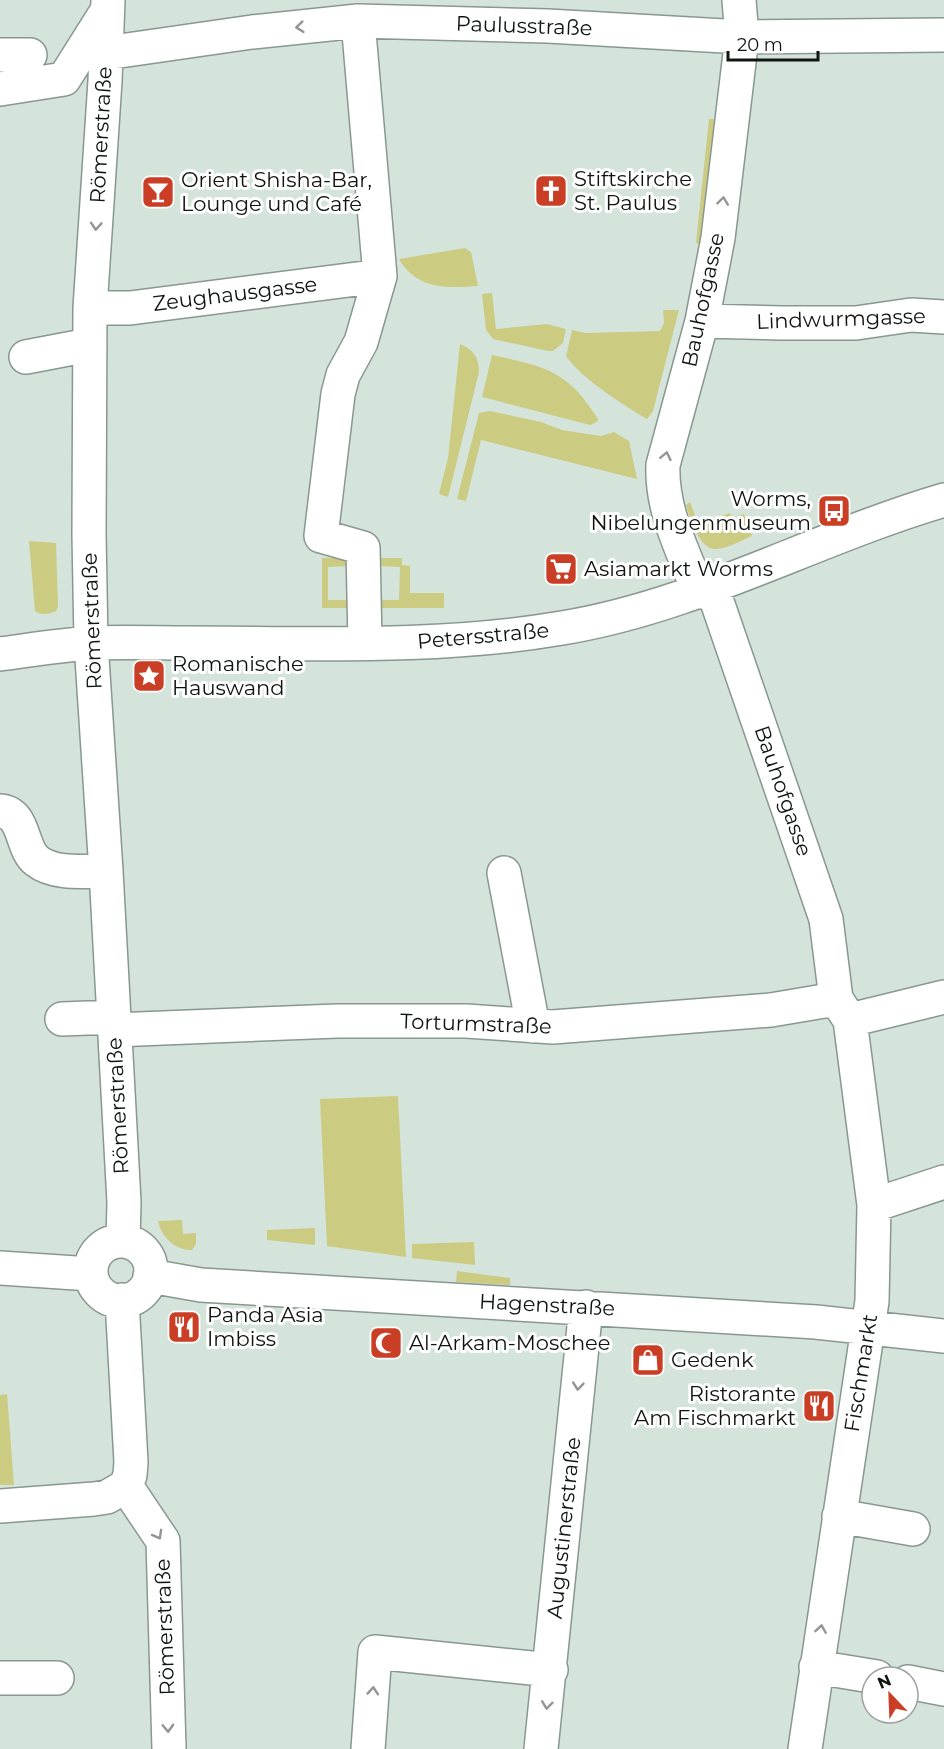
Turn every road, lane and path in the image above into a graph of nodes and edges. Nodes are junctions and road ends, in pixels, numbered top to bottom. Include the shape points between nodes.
1 (739, 0) edge
2 (108, 5) edge
3 (552, 13) edge
4 (358, 21) junction
5 (944, 35) edge
6 (742, 37) junction
7 (50, 54) edge
8 (0, 89) edge
9 (380, 276) junction
10 (90, 308) junction
11 (944, 317) edge
12 (702, 321) junction
13 (89, 345) junction
14 (26, 357) dead end
15 (944, 500) edge
16 (705, 589) junction
17 (365, 642) junction
18 (92, 644) junction
19 (0, 654) edge
20 (0, 811) edge
21 (106, 872) junction
22 (504, 873) dead end
23 (944, 997) edge
24 (843, 1009) junction
25 (62, 1019) dead end
26 (114, 1023) junction
27 (533, 1026) junction
28 (944, 1182) edge
29 (874, 1205) junction
30 (123, 1241) junction
31 (0, 1268) edge
32 (91, 1274) junction
33 (150, 1276) junction
34 (122, 1300) junction
35 (586, 1307) junction
36 (867, 1329) junction
37 (944, 1336) edge
38 (126, 1486) junction
39 (0, 1506) edge
40 (839, 1516) junction
41 (913, 1529) dead end
42 (816, 1666) junction
43 (551, 1670) junction
44 (860, 1674) edge
45 (0, 1678) edge
46 (57, 1678) dead end
47 (920, 1684) edge
48 (944, 1689) edge
49 (169, 1749) edge
50 (369, 1749) edge
51 (541, 1749) edge
52 (805, 1749) edge

1 - 6 street, Bauhofgasse
2 - 7 street, Römerstraße
3 - 4 street, Paulusstraße
3 - 6 street, Paulusstraße
4 -> 7 street, Paulusstraße
4 - 9 street
5 - 6 street, Paulusstraße
12 -> 6 street, Bauhofgasse via 718,238
7 - 8 street via 64,80
7 -> 10 street, Römerstraße via 100,160
9 - 10 street, Zeughausgasse via 130,308
9 - 17 street via 361,342 343,375 338,394 321,536 363,548
10 - 13 street, Römerstraße
11 - 12 street, Lindwurmgasse via 911,315 856,323
16 -> 12 street, Bauhofgasse via 668,511 662,483 668,442
13 - 14 street
13 - 18 street, Römerstraße
15 - 16 street, Petersstraße via 845,533
16 - 17 street, Petersstraße via 659,606 563,628 454,641
16 - 24 street, Bauhofgasse via 826,919
17 - 18 street, Petersstraße
18 - 19 street, Petersstraße
18 - 21 street, Römerstraße
20 - 21 street via 14,817 30,855 38,862 65,870
21 - 26 street, Römerstraße
22 - 27 street
23 - 24 street, Torturmstraße
24 - 27 street, Torturmstraße via 771,1022
24 - 29 street, Fischmarkt
25 - 26 street, Torturmstraße
26 - 27 street, Torturmstraße via 186,1039 337,1021 466,1021
26 - 30 street, Römerstraße
28 - 29 street
29 - 36 street, Fischmarkt via 872,1301
30 - 32 street via 100,1249
30 - 33 street via 142,1250 149,1262
31 - 32 street
32 - 34 street via 99,1291 110,1299
33 - 34 street via 141,1292
33 - 35 street, Hagenstraße via 201,1285
34 - 38 street via 131,1462
35 - 36 street, Hagenstraße
35 -> 43 street, Augustinerstraße
36 - 37 street, Hagenstraße
36 - 40 street, Fischmarkt
38 - 39 street via 107,1497
38 -> 49 street, Römerstraße via 163,1541
40 - 41 street
42 -> 40 street, Fischmarkt
42 - 44 street
42 - 52 street, Fischmarkt
50 -> 43 street via 375,1652
43 -> 51 street, Augustinerstraße
45 - 46 street
47 - 48 street

